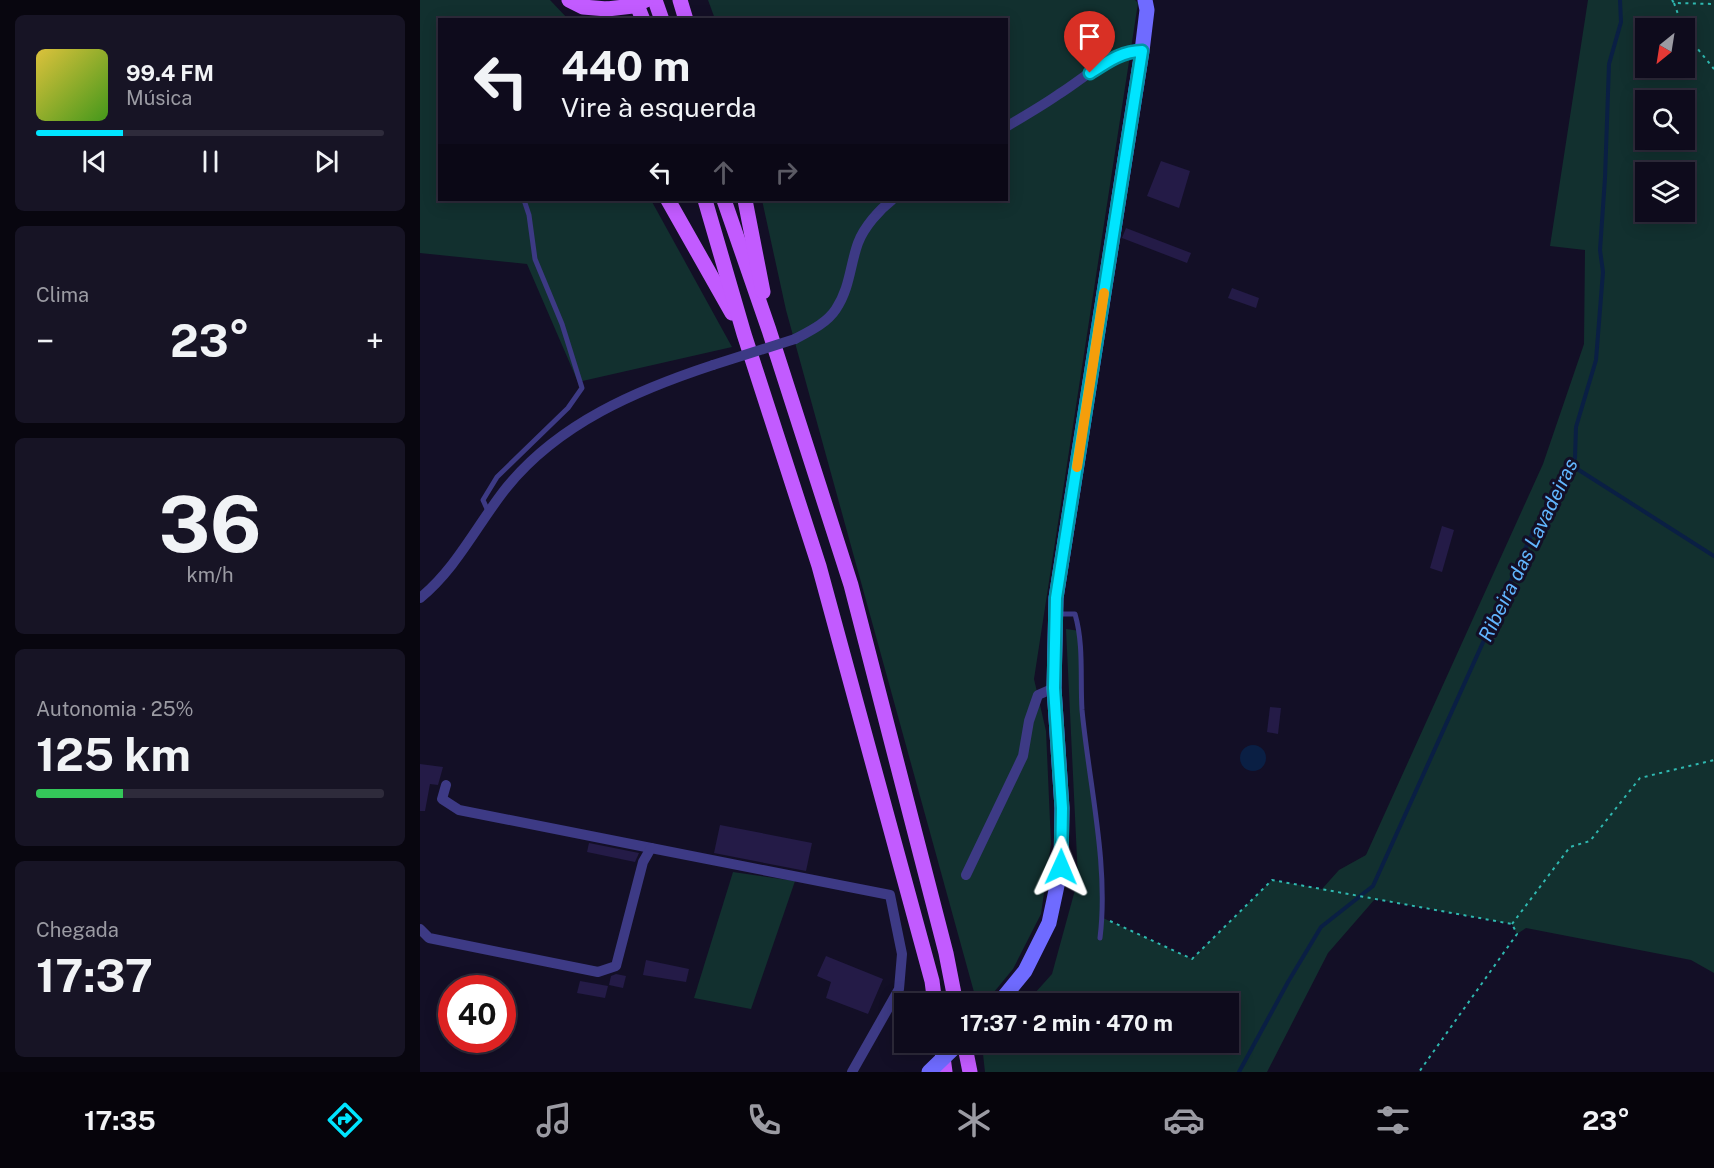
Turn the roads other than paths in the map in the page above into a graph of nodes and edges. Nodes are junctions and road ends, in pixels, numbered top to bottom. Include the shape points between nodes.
1 (569, 0) edge
2 (635, 0) edge
3 (646, 0) edge
4 (655, 0) edge
5 (680, 0) edge
6 (1145, 0) edge
7 (583, 18) edge
8 (642, 18) edge
9 (661, 18) edge
10 (685, 18) edge
11 (1142, 51) junction
12 (1008, 126) edge
13 (524, 201) edge
14 (669, 201) edge
15 (705, 201) edge
16 (724, 201) edge
17 (745, 201) edge
18 (891, 201) edge
19 (769, 330) junction
20 (744, 334) junction
21 (489, 512) junction
22 (420, 598) edge
23 (1056, 614) junction
24 (1054, 688) junction
25 (446, 785) dead end
26 (651, 848) junction
27 (966, 875) dead end
28 (420, 929) edge
29 (1100, 938) dead end
30 (934, 993) edge
31 (954, 993) edge
32 (1007, 993) edge
33 (942, 1053) edge
34 (950, 1053) edge
35 (965, 1053) edge
36 (852, 1072) edge
37 (929, 1072) edge
38 (945, 1072) edge
39 (970, 1072) edge

1 - 3 main road, bridge via 583,7 607,9
1 - 7 main road
2 - 8 main road
4 - 9 main road
5 - 10 main road
6 - 11 street
11 - 12 street via 1129,51 1106,63
11 - 23 street
13 - 21 lane via 535,259 562,324 582,388 568,408 497,477 483,500
14 - 20 main road
15 - 20 main road
16 - 19 main road
17 - 19 main road
18 - 21 street, bridge via 880,209 858,241 848,286 836,310 820,325 795,339 637,393 596,414 554,441 508,485
19 - 31 main road via 851,585
20 - 30 main road via 819,566
21 - 22 street via 458,556
23 - 24 street
23 - 29 lane via 1075,614 1080,631 1082,709 1098,844
24 - 27 street via 1038,695 1023,756
24 - 32 street via 1062,808 1061,867 1048,923 1025,971
25 - 26 street via 442,798 459,810
26 - 28 street via 643,862 616,966 598,972 429,938
26 - 36 street via 890,896 902,954 899,989
33 - 38 main road
34 - 37 street, bridge
35 - 39 main road

